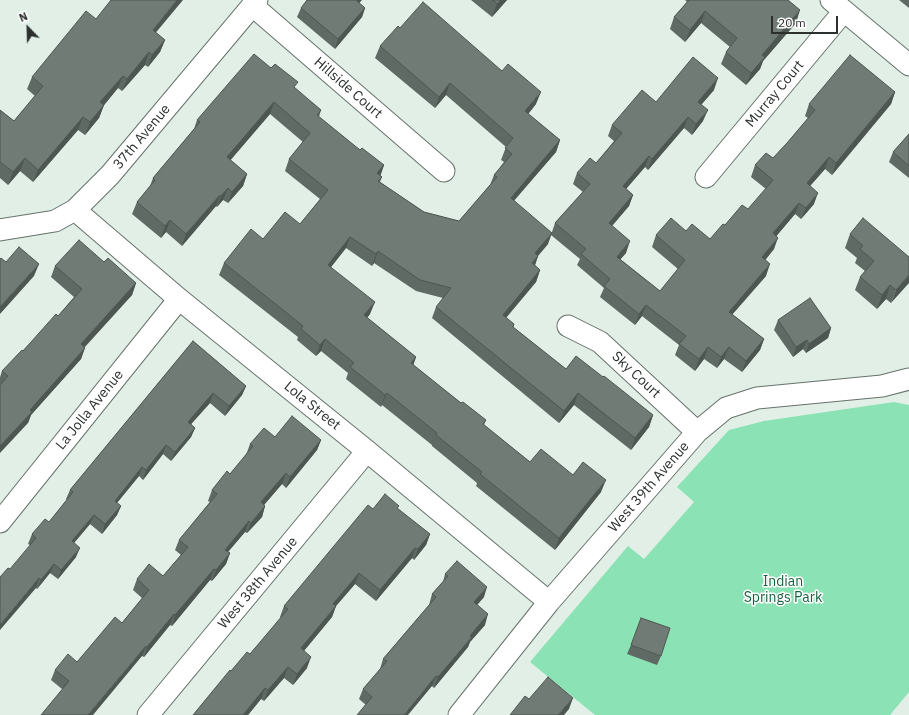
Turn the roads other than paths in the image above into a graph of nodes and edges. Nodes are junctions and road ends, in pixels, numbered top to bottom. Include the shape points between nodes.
1 (255, 3) edge
2 (837, 6) edge
3 (909, 65) edge
4 (444, 171) dead end
5 (706, 177) dead end
6 (75, 210) junction
7 (0, 230) edge
8 (179, 299) junction
9 (568, 326) dead end
10 (909, 379) edge
11 (698, 432) junction
12 (367, 451) junction
13 (0, 522) edge
14 (549, 602) junction
15 (148, 715) edge
16 (459, 715) edge

1 - 4 street, Hillside Court
1 - 6 street, 37th Avenue via 110,175
2 - 3 street
2 - 5 street, Murray Court
6 - 7 street, 37th Avenue via 55,221
6 - 8 street, Lola Street
8 - 12 street, Lola Street
8 - 13 street, La Jolla Avenue
9 - 11 street, Sky Court via 600,342
10 - 11 street, West 39th Avenue via 882,386 757,398 726,408
11 - 14 street, West 39th Avenue
12 - 14 street, Lola Street
12 - 15 street, West 38th Avenue
14 - 16 street, West 39th Avenue

